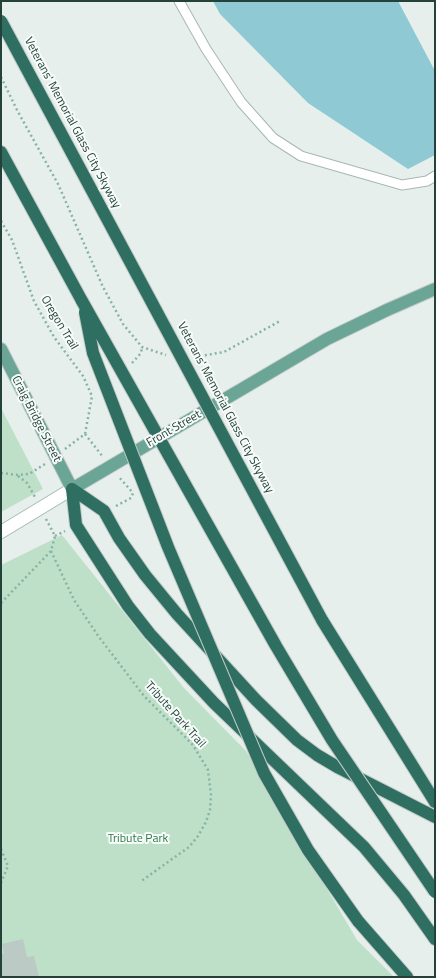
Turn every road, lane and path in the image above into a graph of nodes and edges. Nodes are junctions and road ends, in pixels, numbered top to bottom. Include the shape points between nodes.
1 (179, 1) edge
2 (1, 21) edge
3 (1, 152) edge
4 (435, 176) edge
5 (1, 221) edge
6 (435, 289) edge
7 (82, 301) junction
8 (1, 349) edge
9 (85, 434) dead end
10 (1, 473) edge
11 (29, 474) dead end
12 (18, 475) junction
13 (27, 483) dead end
14 (72, 489) junction
15 (129, 490) dead end
16 (126, 501) dead end
17 (1, 532) edge
18 (54, 536) dead end
19 (51, 551) junction
20 (1, 603) edge
21 (434, 800) edge
22 (435, 817) edge
23 (1, 849) edge
24 (140, 882) dead end
25 (1, 883) edge
26 (435, 892) edge
27 (435, 939) edge
28 (408, 977) edge

1 - 4 lane via 206,49 241,102 273,138 301,156 402,185 427,181
2 - 21 highway, Veterans' Memorial Glass City Skyway, bridge via 322,620
3 - 7 highway
5 - 9 path, Oregon Trail via 12,240 34,301 54,337 83,376 92,396
6 - 14 main road, Front Street via 327,340
7 - 26 highway, bridge via 328,734
7 - 28 highway, bridge via 93,353 150,502 264,773 308,850 358,921
8 - 14 main road, Craig Bridge Street
10 - 12 path
11 - 12 path
12 - 13 path
14 - 17 main road, Front Street
14 - 22 highway via 104,511 128,551 164,599 208,649 297,740 339,768
14 - 27 highway via 76,525 110,580 146,628 214,703 364,847 404,895
15 - 16 path via 133,493
18 - 19 path
19 - 20 path
19 - 24 path, Tribute Park Trail via 74,600 100,637 144,696 193,745 208,770 210,810 198,836 189,846
23 - 25 path via 8,866

